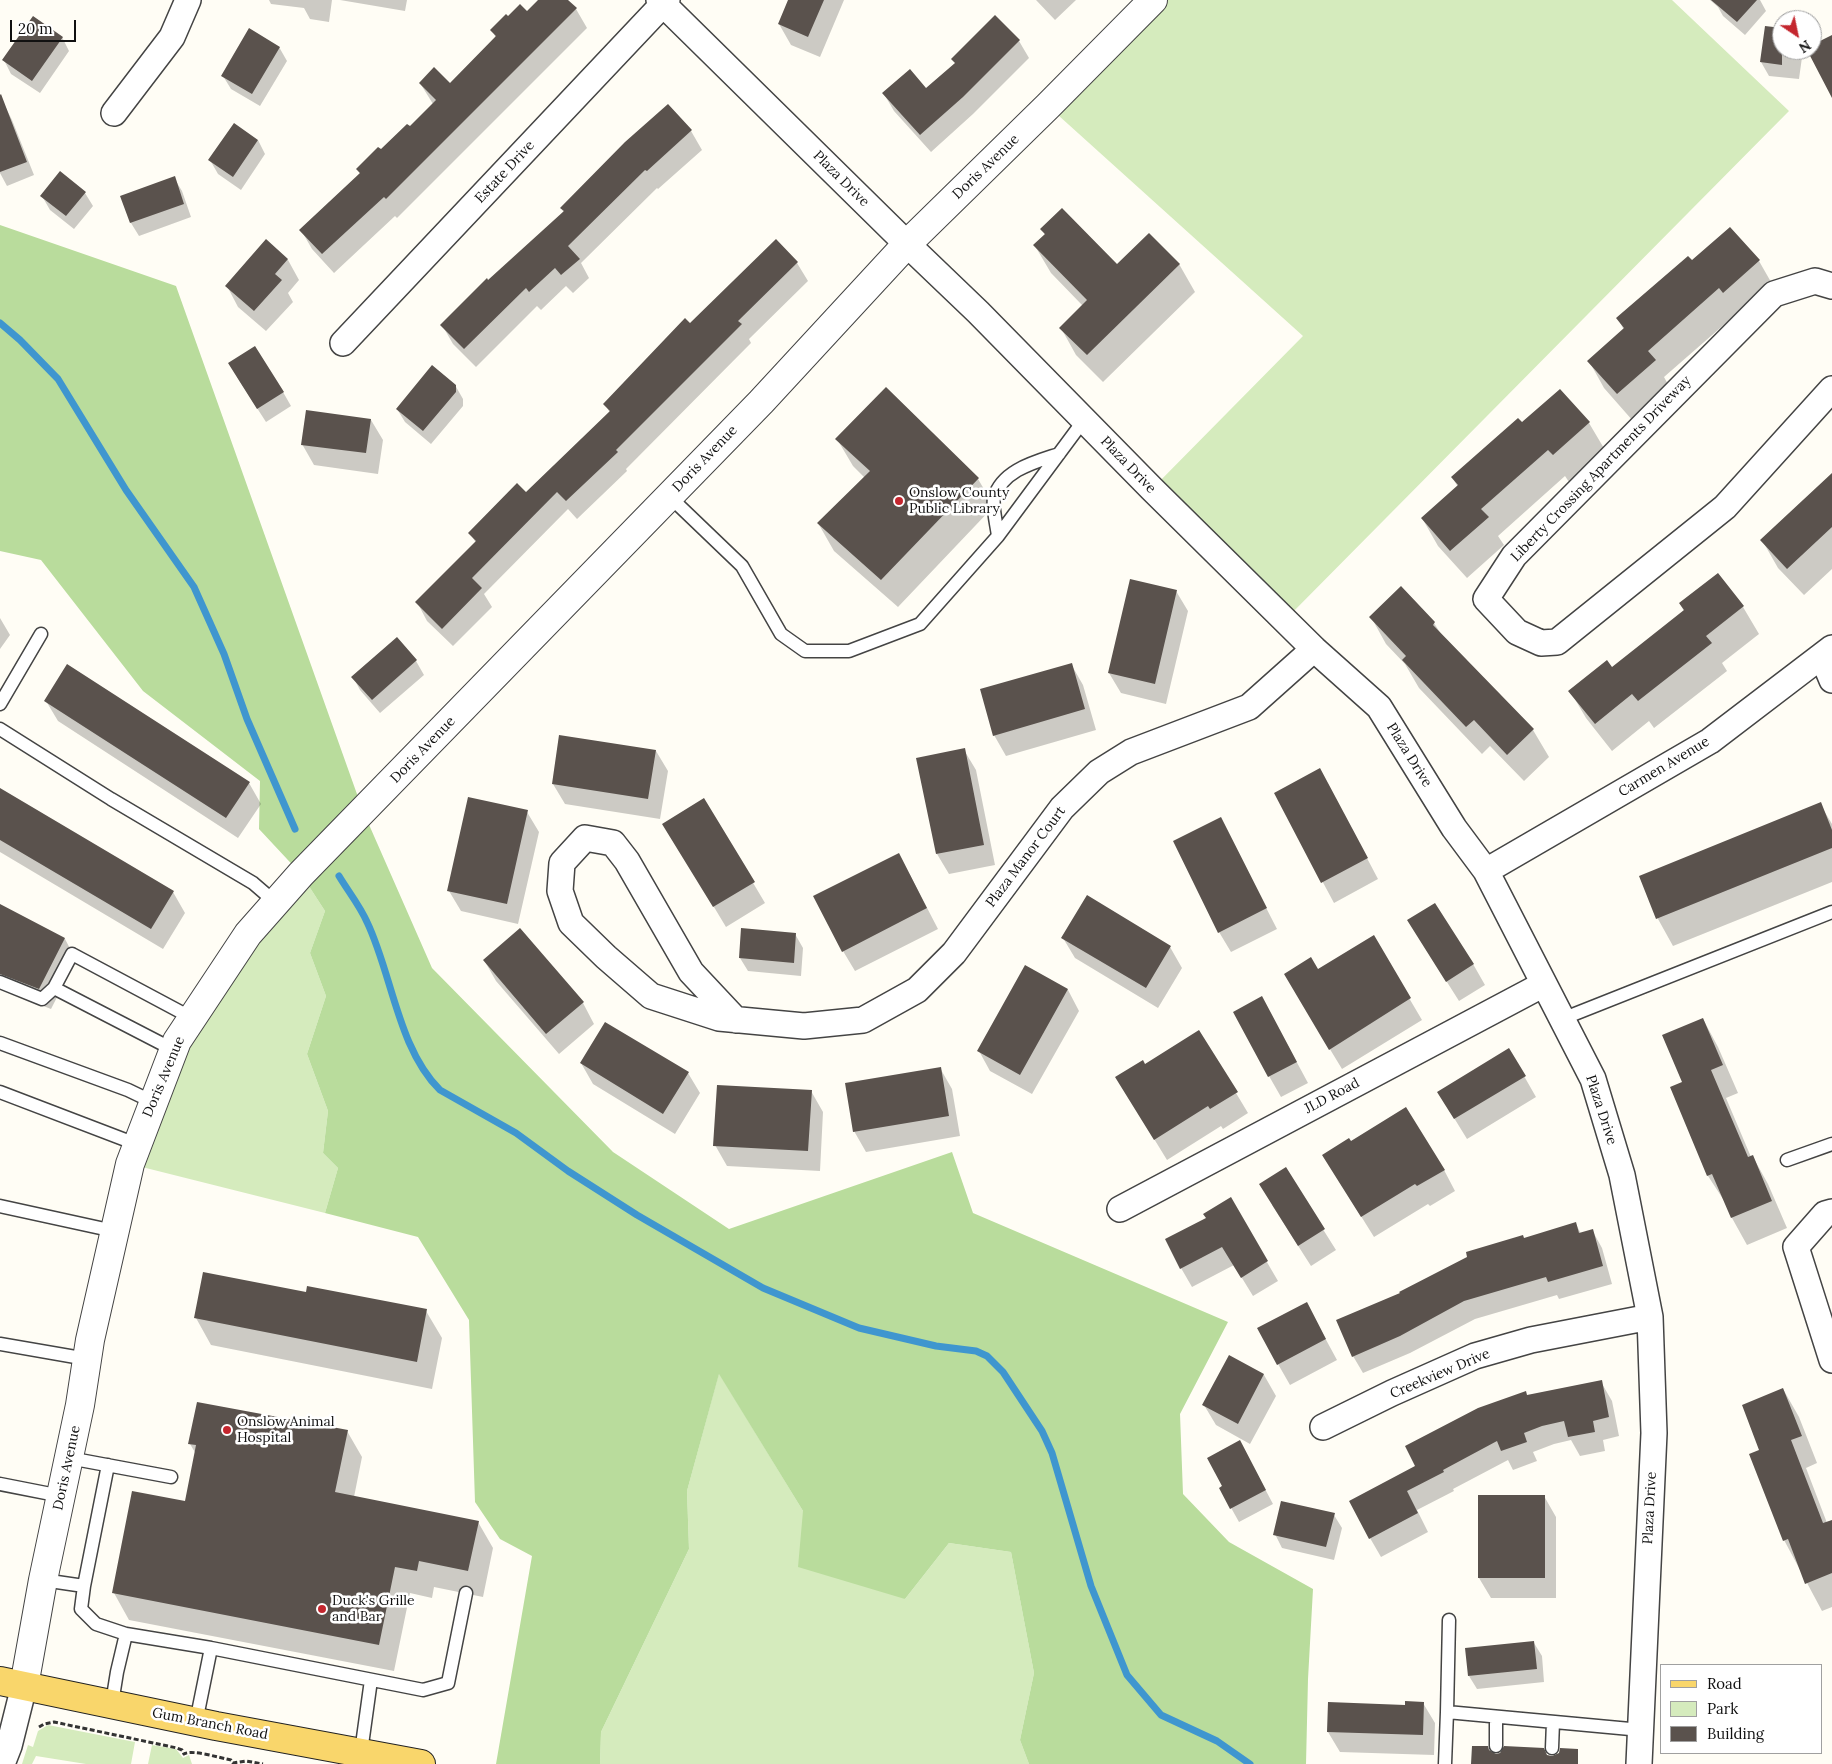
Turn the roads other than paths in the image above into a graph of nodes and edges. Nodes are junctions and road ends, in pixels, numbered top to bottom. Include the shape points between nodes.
1 (188, 0) edge
2 (1153, 0) edge
3 (663, 1) edge
4 (114, 113) dead end
5 (907, 244) junction
6 (1832, 286) edge
7 (342, 343) dead end
8 (1832, 389) edge
9 (1084, 420) junction
10 (1059, 454) junction
11 (669, 496) junction
12 (998, 536) junction
13 (41, 634) dead end
14 (1314, 649) junction
15 (1827, 652) edge
16 (1832, 680) edge
17 (0, 704) edge
18 (0, 729) edge
19 (1486, 871) junction
20 (275, 902) junction
21 (1832, 912) edge
22 (0, 982) edge
23 (1544, 984) junction
24 (54, 988) junction
25 (192, 1018) junction
26 (1562, 1019) junction
27 (736, 1020) junction
28 (0, 1044) edge
29 (174, 1050) junction
30 (0, 1092) edge
31 (153, 1102) junction
32 (136, 1144) junction
33 (1832, 1144) edge
34 (1787, 1160) dead end
35 (0, 1206) edge
36 (1120, 1209) dead end
37 (1832, 1212) edge
38 (114, 1231) junction
39 (1650, 1317) junction
40 (0, 1344) edge
41 (87, 1358) junction
42 (1832, 1360) edge
43 (1323, 1427) dead end
44 (69, 1458) junction
45 (108, 1465) junction
46 (171, 1476) dead end
47 (0, 1484) edge
48 (61, 1496) junction
49 (43, 1580) junction
50 (84, 1586) junction
51 (466, 1593) dead end
52 (1449, 1620) dead end
53 (126, 1634) junction
54 (211, 1648) junction
55 (371, 1680) junction
56 (12, 1683) edge
57 (112, 1703) junction
58 (1447, 1712) junction
59 (1496, 1717) junction
60 (196, 1722) junction
61 (1553, 1722) junction
62 (1641, 1730) junction
63 (1496, 1746) dead end
64 (1552, 1748) dead end
65 (361, 1752) junction
66 (2, 1764) edge
67 (421, 1764) edge
68 (1445, 1764) edge
69 (1639, 1764) edge

1 - 4 street via 172,37
2 - 5 street, Doris Avenue
3 - 5 street, Plaza Drive
3 - 7 street, Estate Drive
5 - 9 street, Plaza Drive
5 - 11 street, Doris Avenue via 762,402
6 - 8 street, Liberty Crossing Apartments Driveway via 1815,281 1774,294 1514,556 1486,599 1518,632 1541,643 1557,642 1725,507
9 - 10 lane
9 - 14 street, Plaza Drive
10 - 12 lane
10 - 12 lane via 1028,464 1000,486 994,499
11 - 12 lane via 742,566 781,634 805,651 849,652 920,624
11 - 20 street, Doris Avenue
13 - 17 lane
14 - 19 street, Plaza Drive via 1380,707 1454,828
14 - 27 street, Plaza Manor Court via 1249,707 1131,752 1099,772 1062,808 954,954 917,990 863,1020 804,1026
15 - 16 street
15 - 19 street, Carmen Avenue via 1710,740
18 - 20 lane via 253,883
19 - 23 street, Plaza Drive
20 - 25 street, Doris Avenue via 248,934
21 - 26 lane
22 - 24 lane via 42,999
23 - 26 street, Plaza Drive
23 - 36 street, JLD Road
24 - 25 lane via 72,954
24 - 29 lane
25 - 29 street, Doris Avenue
26 - 39 street, Plaza Drive via 1593,1079 1622,1175
27 - 27 street, Plaza Manor Court via 719,1018 651,996 571,923 560,891 562,863 585,838 613,843 627,861 691,972
28 - 31 lane
29 - 31 street, Doris Avenue
30 - 32 lane
31 - 32 street, Doris Avenue
32 - 38 street, Doris Avenue
33 - 34 lane
35 - 38 lane
37 - 42 street via 1825,1214 1796,1247
38 - 41 street, Doris Avenue
39 - 43 street, Creekview Drive via 1531,1340 1475,1356
39 - 62 street, Plaza Drive via 1654,1433
40 - 41 lane
41 - 44 street, Doris Avenue
44 - 45 lane
44 - 48 street, Doris Avenue
45 - 46 lane
45 - 50 lane
47 - 48 lane
48 - 49 street, Doris Avenue
49 - 50 lane
49 - 56 street, Doris Avenue
50 - 53 lane via 81,1609 96,1624
51 - 55 lane via 448,1683 423,1690
52 - 58 lane
53 - 54 lane
53 - 57 lane
54 - 55 lane
54 - 60 lane
55 - 65 lane
56 - 57 main road, Gum Branch Road
56 - 66 street via 9,1746
57 - 60 main road, Gum Branch Road
58 - 59 lane
58 - 68 lane
59 - 61 lane
59 - 63 lane
60 - 65 main road, Gum Branch Road
61 - 62 lane
61 - 64 lane
62 - 69 street, Plaza Drive
65 - 67 main road, Gum Branch Road

